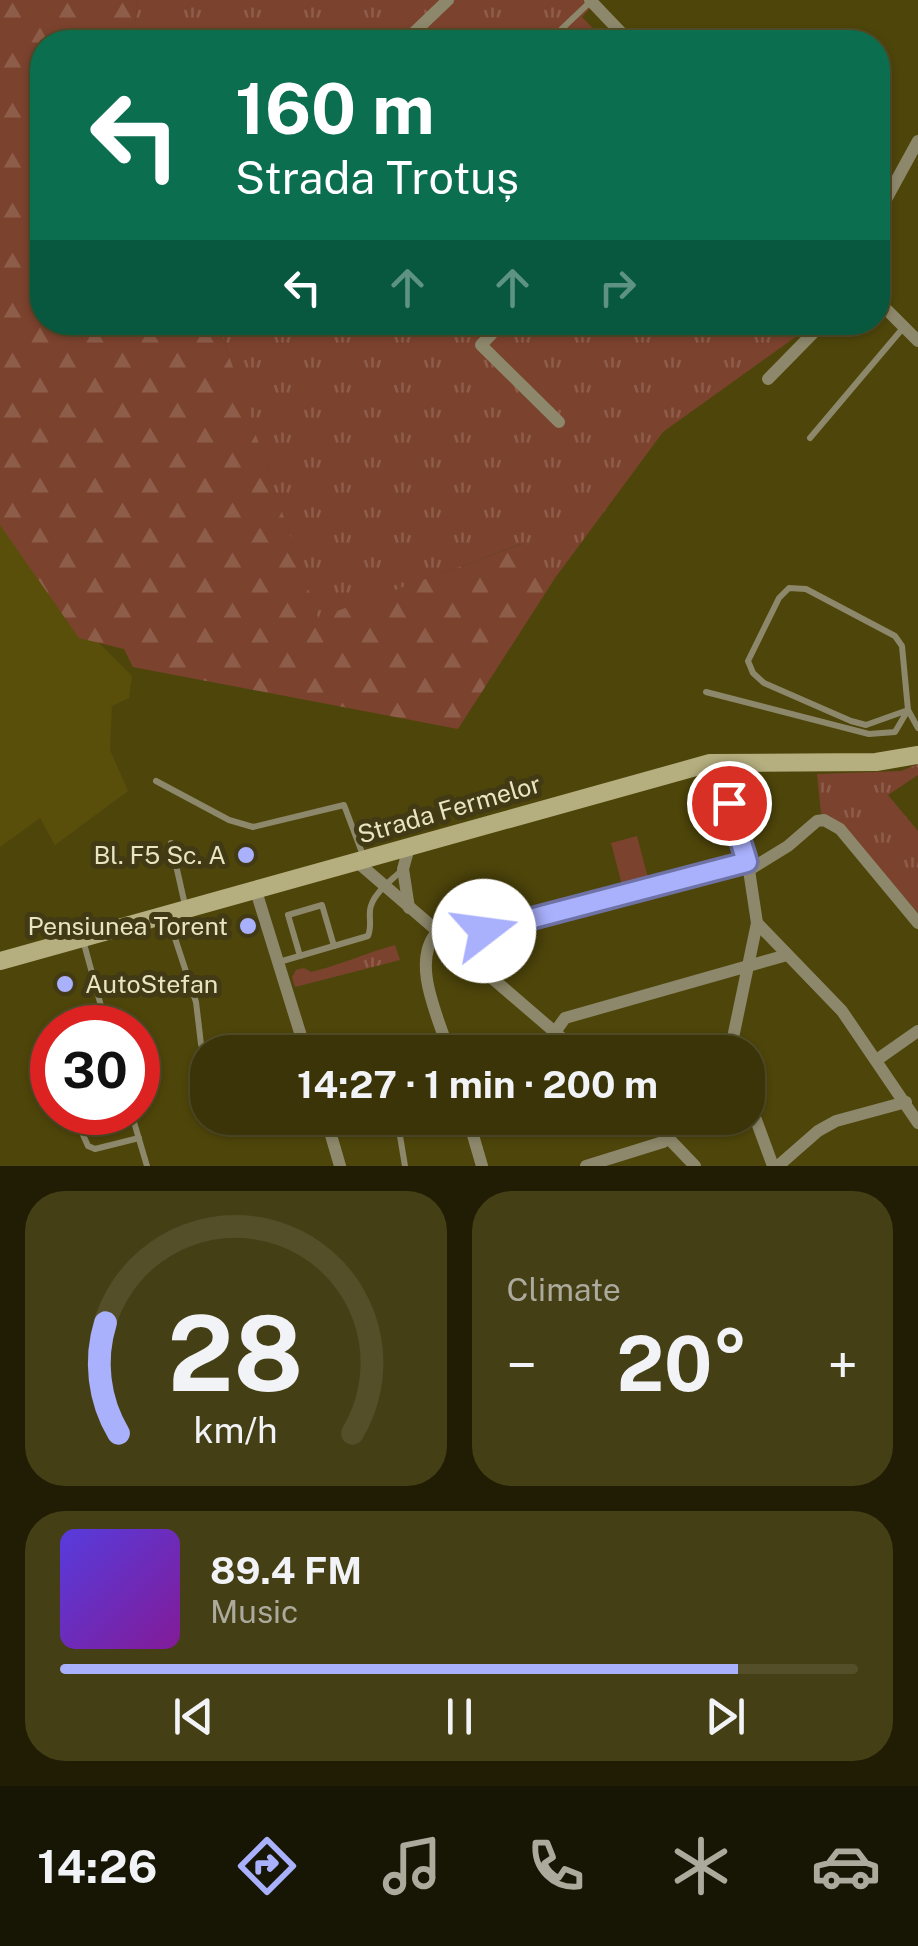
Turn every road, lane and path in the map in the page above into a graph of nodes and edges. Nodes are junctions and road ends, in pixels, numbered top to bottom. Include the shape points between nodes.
1 (448, 0) edge
2 (590, 0) edge
3 (417, 30) edge
4 (560, 30) edge
5 (619, 30) edge
6 (918, 141) edge
7 (890, 192) edge
8 (890, 313) edge
9 (904, 328) junction
10 (491, 335) edge
11 (811, 335) edge
12 (918, 341) edge
13 (768, 378) dead end
14 (558, 422) dead end
15 (810, 438) dead end
16 (706, 692) dead end
17 (908, 710) junction
18 (918, 728) edge
19 (918, 755) edge
20 (156, 780) dead end
21 (729, 803) dead end
22 (172, 844) dead end
23 (410, 844) junction
24 (360, 860) junction
25 (748, 866) junction
26 (403, 869) junction
27 (385, 886) junction
28 (256, 891) junction
29 (409, 908) junction
30 (177, 913) junction
31 (757, 923) junction
32 (918, 923) edge
33 (441, 936) junction
34 (82, 939) junction
35 (334, 946) junction
36 (787, 955) junction
37 (300, 956) junction
38 (0, 961) edge
39 (278, 962) junction
40 (751, 966) junction
41 (100, 1005) edge
42 (918, 1031) edge
43 (555, 1032) junction
44 (200, 1035) edge
45 (302, 1035) edge
46 (444, 1035) edge
47 (558, 1035) edge
48 (732, 1035) edge
49 (878, 1059) junction
50 (906, 1102) junction
51 (918, 1123) edge
52 (83, 1135) edge
53 (138, 1135) edge
54 (331, 1135) edge
55 (401, 1135) edge
56 (473, 1135) edge
57 (763, 1135) edge
58 (670, 1136) joint
59 (139, 1138) junction
60 (147, 1166) edge
61 (340, 1166) edge
62 (406, 1166) edge
63 (482, 1166) edge
64 (586, 1166) edge
65 (696, 1166) edge
66 (776, 1166) edge

1 - 3 street
2 - 4 lane
2 - 5 street
6 - 7 street
8 - 9 street
9 - 12 street
9 - 15 lane
10 - 14 street via 482,344
11 - 13 street
16 - 17 lane via 882,735 894,732
17 - 17 lane via 866,725 851,722 753,673 748,661 788,588 806,590 895,636 902,646
17 - 18 lane
19 - 23 street, Strada Fermelor via 876,762 710,763
20 - 24 lane via 252,827 344,805
21 - 25 street
22 - 30 lane
23 - 24 street, Strada Fermelor
23 - 26 street
24 - 27 street
24 - 28 street, Strada Fermelor
25 - 31 street
25 - 32 street via 824,820 840,829
25 - 33 street
26 - 27 lane
26 - 29 street
27 - 29 street
27 - 35 lane via 370,907 368,936
28 - 30 street, Strada Fermelor
28 - 39 street
29 - 33 street
30 - 34 street, Strada Fermelor
30 - 44 lane
31 - 36 street
31 - 40 street
33 - 43 street
33 - 46 street via 428,943 425,966
34 - 38 street, Strada Fermelor
34 - 41 lane
35 - 37 lane
35 - 37 lane via 322,905 288,915
36 - 40 street
36 - 49 street
37 - 39 lane
39 - 45 street
40 - 43 street via 566,1018
40 - 48 street
42 - 49 street
43 - 47 street
49 - 50 street
50 - 51 street
50 - 66 street via 836,1121
52 - 59 lane via 95,1149
53 - 59 lane
54 - 61 street
55 - 62 lane
56 - 63 street
57 - 66 street
58 - 64 street
58 - 65 street
59 - 60 lane

